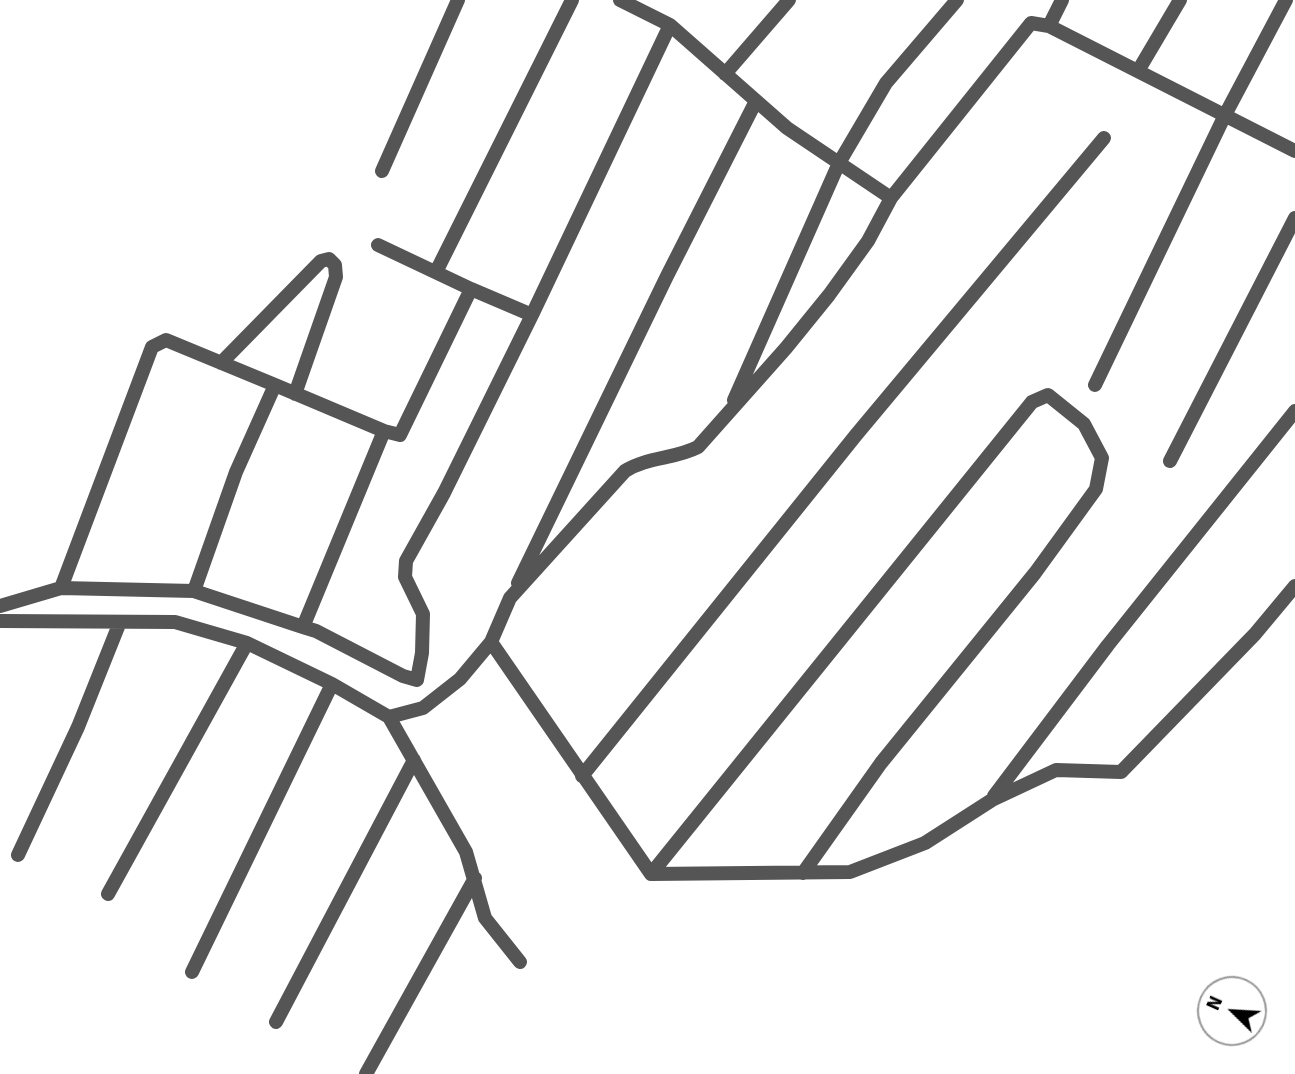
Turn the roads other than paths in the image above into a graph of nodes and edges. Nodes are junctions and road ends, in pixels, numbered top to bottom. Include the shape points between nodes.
1 (458, 0) edge
2 (572, 0) edge
3 (789, 0) edge
4 (957, 0) edge
5 (1062, 0) edge
6 (1180, 0) edge
7 (1286, 0) edge
8 (629, 2) edge
9 (670, 25) junction
10 (1049, 26) junction
11 (1138, 71) junction
12 (725, 74) junction
13 (756, 101) junction
14 (1225, 116) junction
15 (1104, 138) dead end
16 (1295, 151) edge
17 (839, 163) junction
18 (382, 171) dead end
19 (891, 198) junction
20 (1295, 218) edge
21 (378, 245) dead end
22 (436, 272) junction
23 (471, 289) junction
24 (532, 315) junction
25 (221, 363) junction
26 (275, 385) junction
27 (1095, 386) dead end
28 (295, 394) junction
29 (1295, 411) edge
30 (727, 414) junction
31 (384, 431) junction
32 (1170, 461) dead end
33 (1295, 586) edge
34 (61, 588) junction
35 (194, 591) junction
36 (510, 598) junction
37 (0, 607) edge
38 (0, 621) edge
39 (120, 622) junction
40 (303, 627) junction
41 (491, 642) junction
42 (247, 643) junction
43 (417, 680) junction
44 (332, 684) junction
45 (423, 708) junction
46 (389, 717) junction
47 (414, 760) junction
48 (582, 776) junction
49 (992, 800) junction
50 (18, 855) dead end
51 (803, 873) junction
52 (651, 874) junction
53 (475, 878) junction
54 (108, 894) dead end
55 (520, 962) dead end
56 (192, 972) dead end
57 (276, 1022) dead end
58 (366, 1074) edge

1 - 18 street
2 - 22 street
3 - 12 street
4 - 17 street via 886,83
5 - 10 street
6 - 11 street
7 - 14 street
8 - 9 street
9 - 12 street
9 - 24 street
10 - 11 street
10 - 19 street via 1031,23
11 - 14 street
12 - 13 street
13 - 17 street
13 - 36 street
14 - 16 street
14 - 27 street
15 - 48 street via 856,435
17 - 19 street
17 - 30 street
19 - 30 street via 869,241 829,295
20 - 32 street
21 - 22 street
22 - 23 street
23 - 24 street
23 - 31 street via 400,435
24 - 43 street via 406,561 405,577 423,614
25 - 26 street
25 - 28 street via 321,261 329,259 336,277
25 - 34 street via 166,340 152,347
26 - 28 street
26 - 35 street via 236,472
28 - 31 street
29 - 49 street via 1108,645
30 - 36 street via 698,447 625,471
31 - 40 street
33 - 49 street via 1255,634 1121,772 1056,770
34 - 35 street
34 - 37 street
35 - 40 street
36 - 41 street
38 - 39 street
39 - 42 street via 174,622
39 - 50 street via 78,727
40 - 43 street
41 - 45 street via 460,679
41 - 48 street
42 - 44 street
42 - 54 street
43 - 45 street
44 - 46 street
44 - 56 street
45 - 46 street
46 - 47 street
47 - 53 street via 466,852
47 - 57 street
48 - 52 street
49 - 51 street via 925,844 850,872
51 - 52 street
51 - 52 street via 881,763 1035,573 1096,489 1102,458 1084,424 1048,395 1032,402
53 - 55 street via 485,918
53 - 58 street

